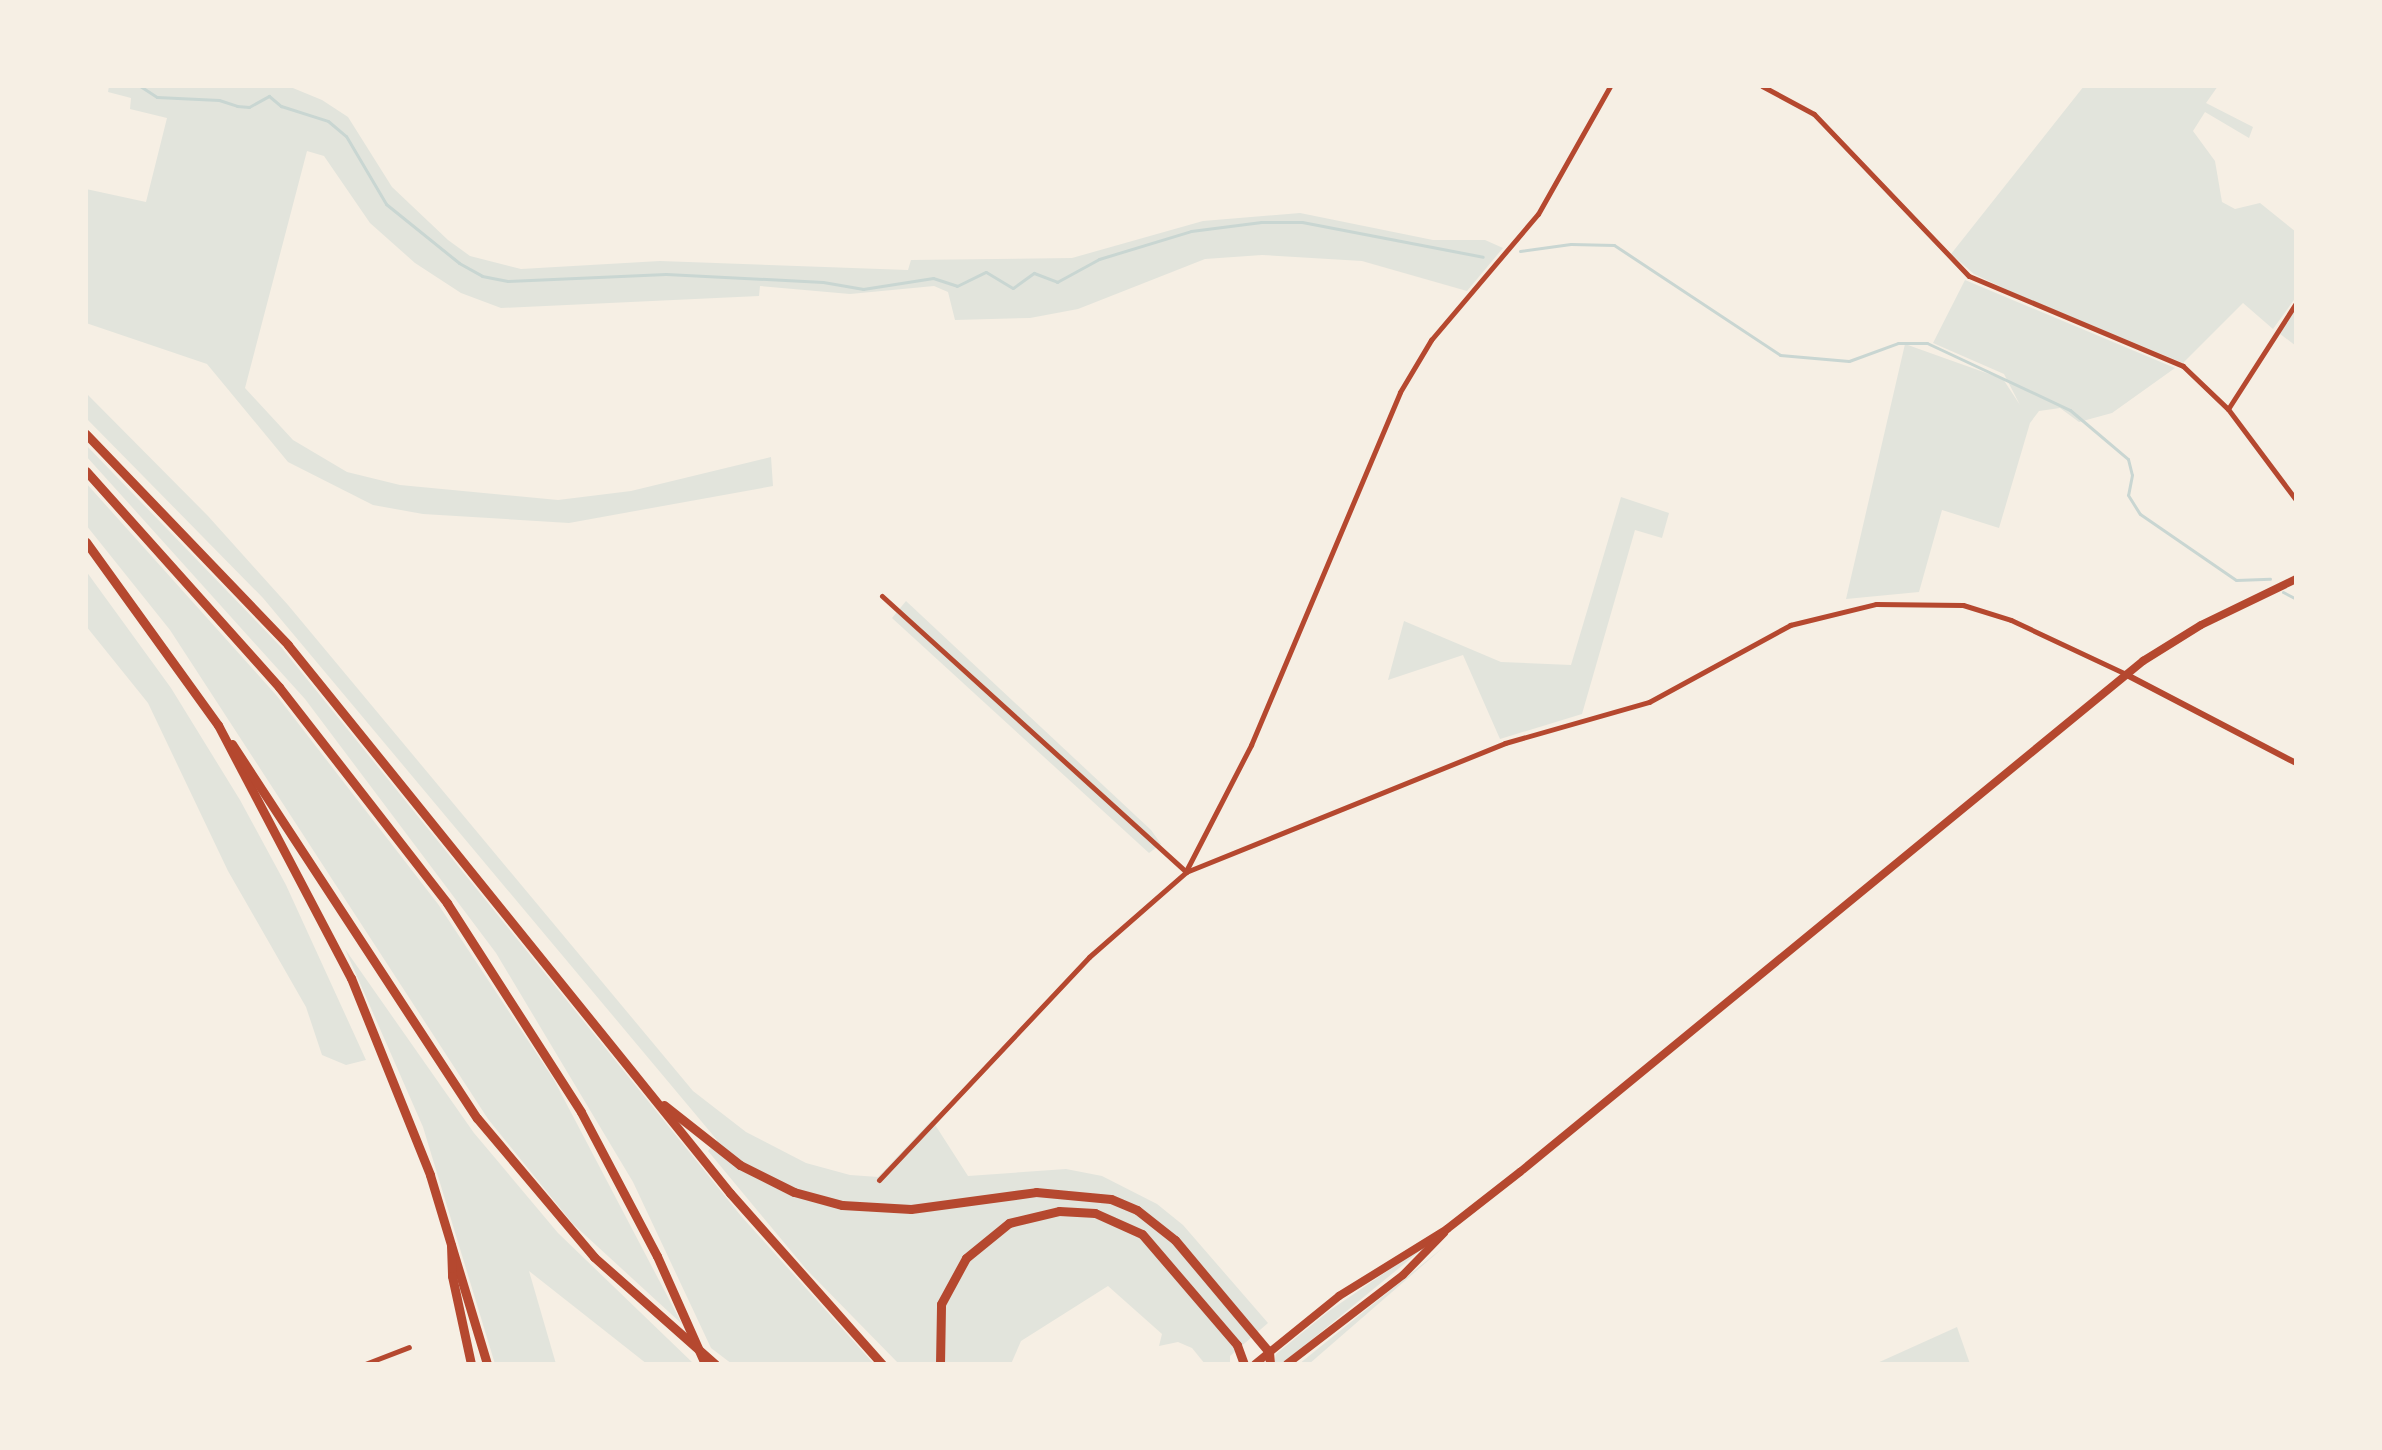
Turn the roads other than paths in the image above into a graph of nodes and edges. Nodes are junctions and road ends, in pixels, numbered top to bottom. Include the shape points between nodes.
1 (1610, 86) edge
2 (1762, 86) edge
3 (2296, 303) edge
4 (2228, 409) junction
5 (86, 434) edge
6 (86, 471) edge
7 (2296, 500) edge
8 (86, 542) edge
9 (2296, 579) edge
10 (882, 596) dead end
11 (2127, 675) junction
12 (218, 725) junction
13 (2296, 763) edge
14 (1186, 872) junction
15 (654, 1099) junction
16 (879, 1180) dead end
17 (1447, 1229) junction
18 (451, 1234) junction
19 (409, 1347) dead end
20 (1269, 1352) junction
21 (365, 1364) edge
22 (471, 1364) edge
23 (487, 1364) edge
24 (705, 1364) edge
25 (715, 1364) edge
26 (882, 1364) edge
27 (940, 1364) edge
28 (1244, 1364) edge
29 (1255, 1364) edge
30 (1270, 1364) edge
31 (1287, 1364) edge

1 - 14 street via 1538,214 1431,340 1407,378 1251,745
2 - 4 street via 1814,114 1969,276 2183,366
3 - 4 street
4 - 7 street
5 - 15 highway via 288,645
6 - 24 highway via 279,687 447,903 581,1112 657,1256
8 - 12 highway
9 - 11 main road via 2179,637
10 - 14 street
11 - 13 street
11 - 14 street via 2011,620 1963,605 1847,609 1790,625 1649,702 1505,743
11 - 17 main road
12 - 18 highway via 351,978
12 - 25 highway via 265,787 477,1118 556,1216
14 - 16 street via 1089,957
15 - 20 highway via 740,1165 816,1200 888,1210 1036,1192 1111,1199 1137,1210 1175,1240
15 - 26 highway via 804,1280
17 - 20 main road via 1339,1296
17 - 31 main road via 1403,1275
18 - 22 highway via 452,1276
18 - 23 highway
19 - 21 street
20 - 29 main road
20 - 30 highway
27 - 28 highway via 941,1304 966,1258 1009,1223 1059,1211 1095,1213 1142,1234 1237,1345

